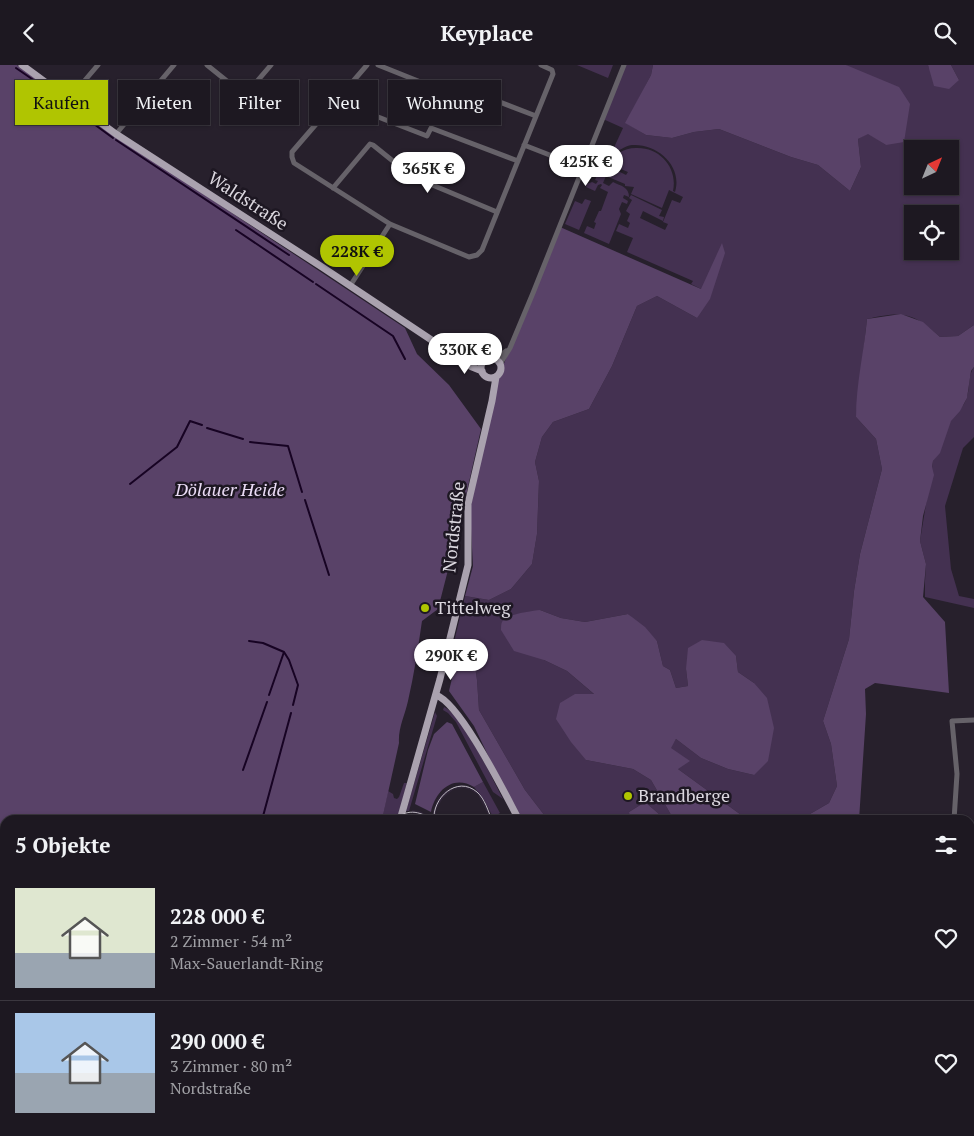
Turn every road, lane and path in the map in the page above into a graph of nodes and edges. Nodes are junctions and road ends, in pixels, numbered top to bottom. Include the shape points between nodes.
1 (22, 65) edge
2 (98, 65) edge
3 (174, 65) edge
4 (207, 65) edge
5 (271, 65) edge
6 (366, 65) edge
7 (378, 65) edge
8 (541, 65) edge
9 (624, 65) edge
10 (43, 80) edge
11 (85, 80) edge
12 (354, 80) edge
13 (536, 116) junction
14 (378, 117) edge
15 (104, 125) edge
16 (315, 125) edge
17 (116, 134) junction
18 (524, 145) junction
19 (518, 161) junction
20 (583, 168) junction
21 (332, 187) junction
22 (497, 212) junction
23 (390, 224) junction
24 (350, 286) junction
25 (498, 362) junction
26 (482, 367) junction
27 (492, 377) junction
28 (436, 695) junction
29 (974, 720) edge
30 (401, 815) edge
31 (516, 815) edge
32 (954, 815) edge

1 - 10 main road, Waldstraße
2 - 11 street
3 - 17 street
4 - 5 street via 243,94
6 - 12 street
7 - 13 street via 458,97 466,89
8 - 13 street via 552,70 553,74
9 - 20 street, Nordstraße
13 - 18 street
14 - 19 street via 427,137 431,128
15 - 17 main road, Waldstraße
16 - 21 street via 292,152 292,157 294,163
17 - 24 main road, Waldstraße
18 - 19 street
18 - 20 street
19 - 22 street
20 - 25 street, Nordstraße via 510,348
21 - 22 street via 370,144 418,179
21 - 23 street
22 - 23 street via 482,250 469,257
23 - 24 street
24 - 26 main road, Waldstraße via 460,359
25 - 26 main road via 486,359
25 - 27 main road, Nordstraße via 500,372
26 - 27 main road
27 - 28 main road, Nordstraße via 492,401 468,504 468,565
28 - 30 main road, Nordstraße
28 - 31 main road via 444,699 464,723
29 - 32 street via 952,721 957,774

